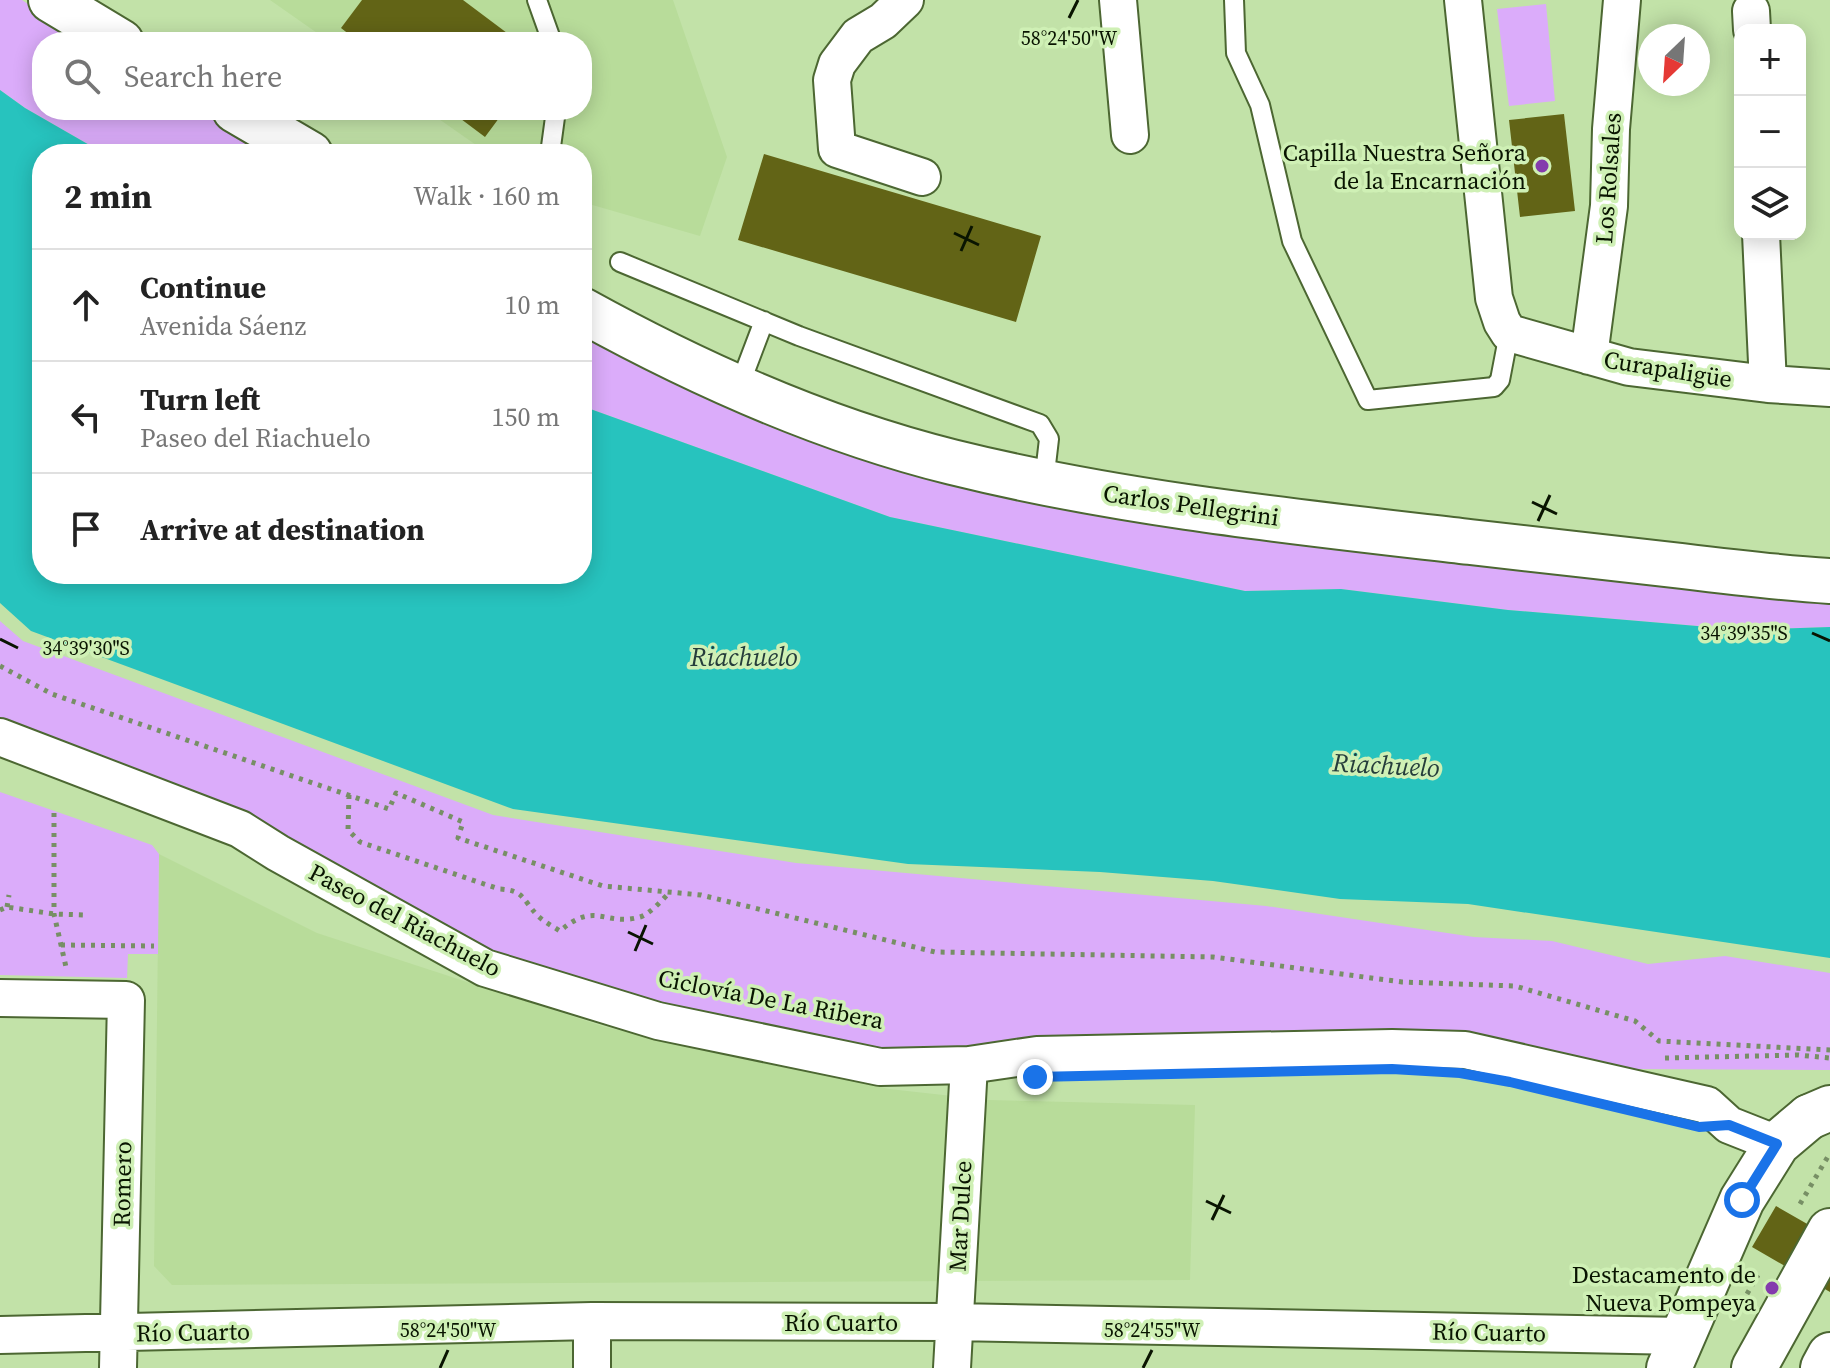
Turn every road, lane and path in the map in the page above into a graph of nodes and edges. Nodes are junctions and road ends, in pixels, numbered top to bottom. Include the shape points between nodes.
1 (51, 0) edge
2 (537, 0) edge
3 (905, 0) edge
4 (1118, 0) edge
5 (1234, 0) edge
6 (1463, 0) edge
7 (1622, 0) edge
8 (104, 32) edge
9 (548, 32) edge
10 (252, 120) edge
11 (555, 120) edge
12 (1130, 135) dead end
13 (293, 144) edge
14 (551, 144) edge
15 (922, 177) dead end
16 (1761, 240) edge
17 (620, 262) dead end
18 (592, 315) edge
19 (764, 321) junction
20 (1509, 333) junction
21 (1589, 356) junction
22 (1768, 384) junction
23 (739, 387) junction
24 (1830, 388) edge
25 (1044, 482) junction
26 (1830, 581) edge
27 (0, 666) edge
28 (0, 737) edge
29 (349, 795) junction
30 (54, 813) dead end
31 (671, 892) junction
32 (9, 895) dead end
33 (3, 908) edge
34 (54, 914) junction
35 (85, 915) dead end
36 (61, 945) junction
37 (154, 946) dead end
38 (68, 976) dead end
39 (0, 998) edge
40 (1830, 1050) edge
41 (1658, 1058) dead end
42 (1830, 1058) edge
43 (969, 1065) junction
44 (1812, 1122) edge
45 (1820, 1248) edge
46 (592, 1321) junction
47 (953, 1322) junction
48 (0, 1335) edge
49 (118, 1351) edge
50 (1676, 1352) edge
51 (1830, 1355) edge
52 (592, 1368) edge
53 (952, 1368) edge
54 (1754, 1368) edge
55 (1823, 1368) edge

1 - 8 street
2 - 9 lane
3 - 15 street via 858,36 837,64 832,80 837,149
4 - 12 street
5 - 20 lane via 1236,53 1260,105 1292,241 1368,400 1494,387
6 - 20 street via 1494,298
7 - 21 street, Los Rolsales via 1609,206
10 - 13 street
11 - 14 lane
16 - 22 street
17 - 19 lane
18 - 23 street, Carlos Pellegrini via 664,355
19 - 23 lane
19 - 25 lane via 1040,424 1049,439
20 - 21 street, Curapaligüe
21 - 22 street, Curapaligüe via 1629,367
22 - 24 street, Curapaligüe
23 - 25 street, Carlos Pellegrini via 855,433 950,462
25 - 26 street, Carlos Pellegrini via 1352,528
27 - 29 path via 52,694
28 - 43 street, Paseo del Riachuelo via 240,829 485,968 658,1021 880,1067
29 - 31 path via 389,809 396,793 463,822 458,838 603,886
29 - 31 path via 348,830 360,842 511,890 560,931 590,914 642,917
30 - 34 path
31 - 40 path via 935,952 1213,957 1402,982 1515,986 1635,1021 1659,1041
32 - 33 path
33 - 34 path
34 - 35 path
34 - 36 path
36 - 37 path
36 - 38 path
39 - 49 street, Romero via 126,1000
41 - 42 path
43 - 44 street, Paseo del Riachuelo via 1037,1055 1465,1050 1707,1105 1729,1125
43 - 47 street, Mar Dulce
44 - 50 street via 1742,1200
45 - 54 street
46 - 47 street, Río Cuarto
46 - 49 street, Río Cuarto
46 - 52 street
47 - 50 street, Río Cuarto
47 - 53 street, Mar Dulce
48 - 49 street, Río Cuarto
51 - 55 street

